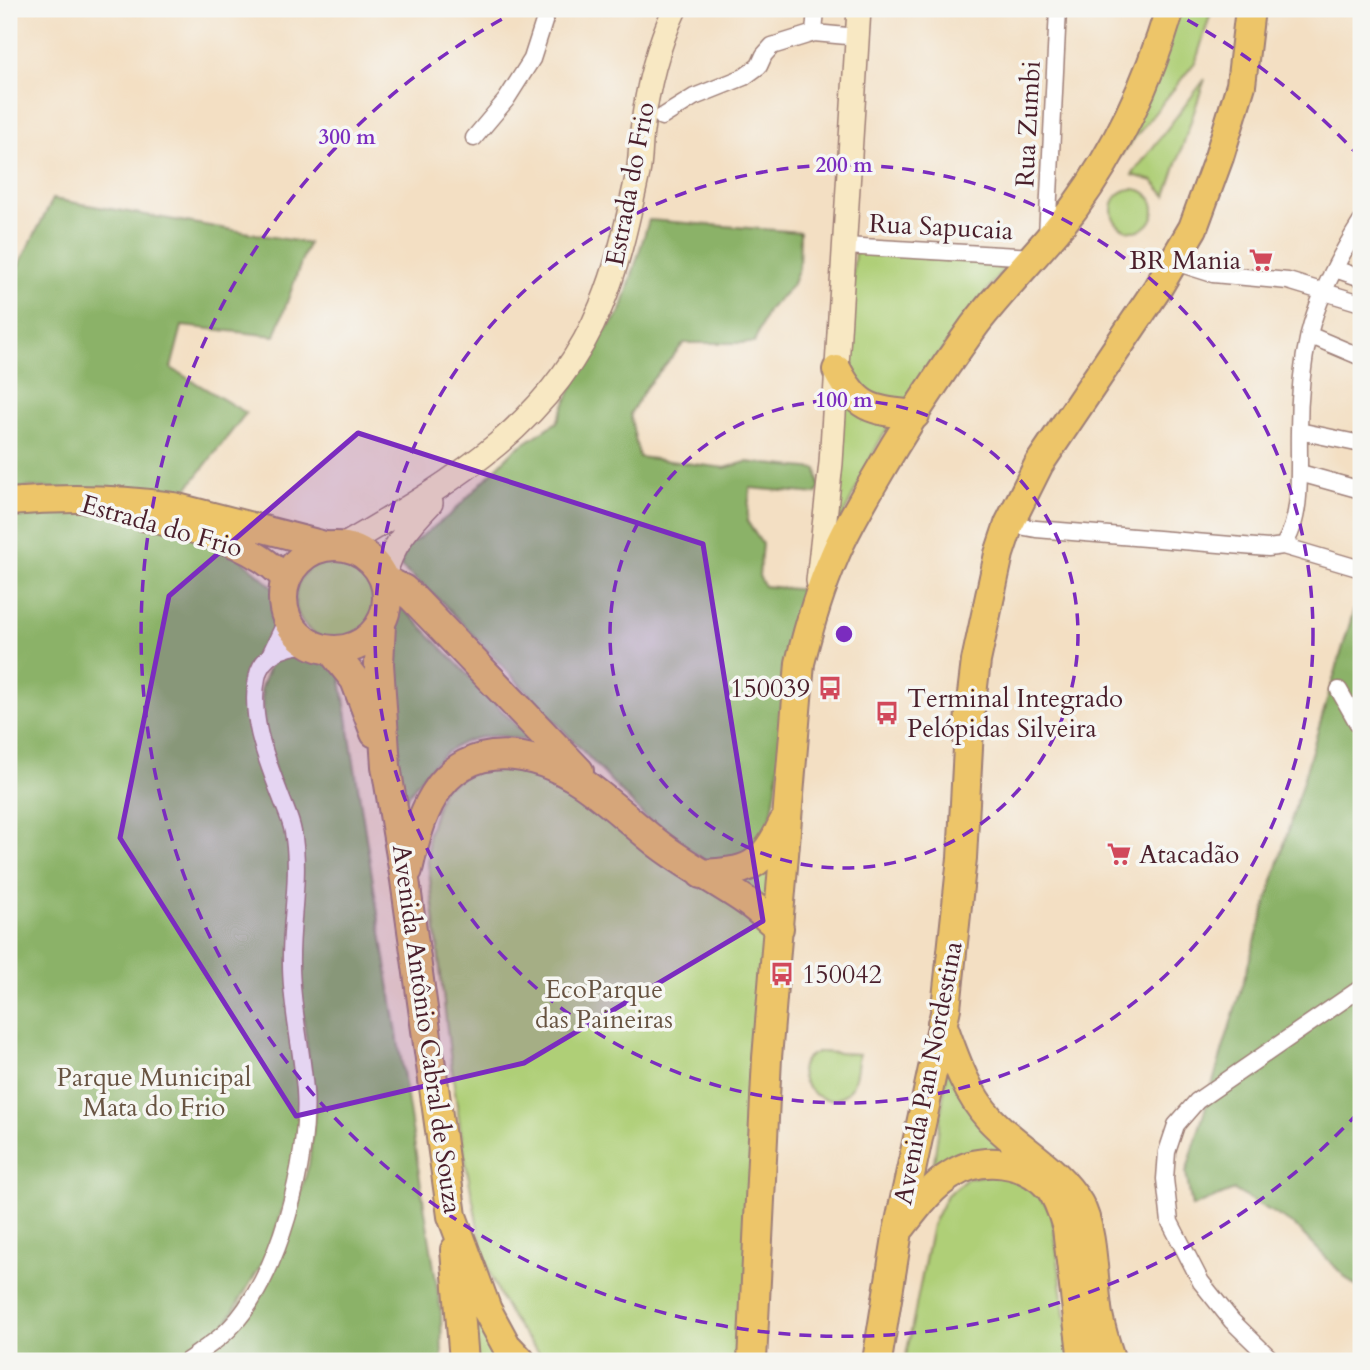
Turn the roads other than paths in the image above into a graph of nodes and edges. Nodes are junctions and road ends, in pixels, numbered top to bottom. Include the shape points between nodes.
1 (548, 9) edge
2 (675, 9) edge
3 (816, 9) edge
4 (859, 9) edge
5 (1058, 9) edge
6 (1170, 9) edge
7 (1250, 9) edge
8 (814, 33) junction
9 (858, 37) junction
10 (662, 117) dead end
11 (474, 138) dead end
12 (1361, 222) edge
13 (845, 246) junction
14 (1040, 249) junction
15 (1175, 262) junction
16 (1335, 269) junction
17 (1361, 278) edge
18 (1324, 290) junction
19 (1361, 303) edge
20 (1309, 335) junction
21 (1361, 358) edge
22 (837, 370) junction
23 (915, 415) junction
24 (1299, 431) junction
25 (1361, 444) edge
26 (1300, 473) junction
27 (458, 475) junction
28 (1361, 490) edge
29 (70, 499) junction
30 (9, 502) edge
31 (1009, 524) junction
32 (336, 546) junction
33 (1283, 546) junction
34 (1361, 569) edge
35 (384, 579) junction
36 (286, 580) junction
37 (815, 605) junction
38 (287, 619) junction
39 (381, 624) junction
40 (320, 647) junction
41 (270, 655) junction
42 (1339, 690) dead end
43 (1361, 729) edge
44 (386, 766) junction
45 (617, 810) junction
46 (789, 811) junction
47 (701, 874) junction
48 (405, 880) junction
49 (779, 928) junction
50 (1361, 988) edge
51 (942, 1023) junction
52 (452, 1216) junction
53 (898, 1231) junction
54 (755, 1324) junction
55 (187, 1361) edge
56 (464, 1361) edge
57 (521, 1361) edge
58 (752, 1361) edge
59 (765, 1361) edge
60 (877, 1361) edge
61 (1083, 1361) edge
62 (1111, 1361) edge
63 (1273, 1361) edge

1 - 11 street via 532,59
2 - 27 main road, Estrada do Frio via 661,37 637,177 618,259 600,308 554,387 520,426
3 - 8 street
4 - 9 main road
5 - 14 street, Rua Zumbi
6 - 14 highway via 1137,100 1090,186
7 - 15 highway, Avenida Pan Nordestina via 1241,85 1193,229
8 - 9 street
8 - 10 street via 772,46 760,66 744,77 694,97
9 - 13 main road
12 - 16 street
13 - 14 street, Rua Sapucaia
13 - 22 main road
14 - 23 highway via 976,324
15 - 18 street via 1213,274 1281,280
15 - 31 highway, Avenida Pan Nordestina via 1039,464
16 - 17 street
16 - 18 street
18 - 19 street
18 - 20 street
20 - 21 street
20 - 24 street
22 - 23 highway via 859,401 873,409
22 - 37 main road
23 - 37 highway via 846,532
24 - 25 street
24 - 26 street
26 - 28 street
26 - 33 street via 1294,523
27 - 32 main road, Estrada do Frio
27 - 35 main road, Estrada do Frio via 396,543
29 - 30 main road, Estrada do Frio
29 - 32 main road, Estrada do Frio via 174,506
29 - 36 main road, Estrada do Frio via 226,542 266,560
31 - 33 street via 1136,538
31 - 51 highway, Avenida Pan Nordestina via 976,661 961,871
32 - 35 highway via 362,553
32 - 36 highway via 306,554
33 - 34 street
35 - 39 highway via 388,603
35 - 45 highway via 413,598
36 - 38 highway
37 - 46 highway via 800,663
38 - 40 highway via 299,635
38 - 41 street
39 - 40 highway via 356,646
39 - 44 highway, Avenida Antônio Cabral de Souza
40 - 41 street via 298,645
40 - 44 highway, Avenida Antônio Cabral de Souza via 355,680
41 - 55 street via 257,677 255,698 261,743 293,828 296,852 291,965 305,1092 303,1153 277,1245 252,1300 229,1329
42 - 43 street
44 - 48 highway, Avenida Antônio Cabral de Souza
45 - 47 highway
45 - 48 highway via 582,782 542,760 493,755 454,772 435,793 421,821
46 - 47 highway via 775,842 758,860 729,873
46 - 49 highway
47 - 49 highway via 748,902
48 - 52 highway, Avenida Antônio Cabral de Souza
49 - 54 highway via 767,1058
50 - 63 street via 1197,1101 1176,1125 1167,1153 1170,1222 1201,1282
51 - 53 highway, Avenida Pan Nordestina
51 - 62 highway via 967,1086 987,1116 1051,1169 1081,1207 1098,1316
52 - 56 highway
52 - 57 highway, Avenida Antônio Cabral de Souza via 487,1310 506,1345
53 - 60 highway, Avenida Pan Nordestina
53 - 61 highway via 934,1188 972,1164 998,1163 1033,1174 1051,1189 1067,1228
54 - 58 highway
54 - 59 highway

